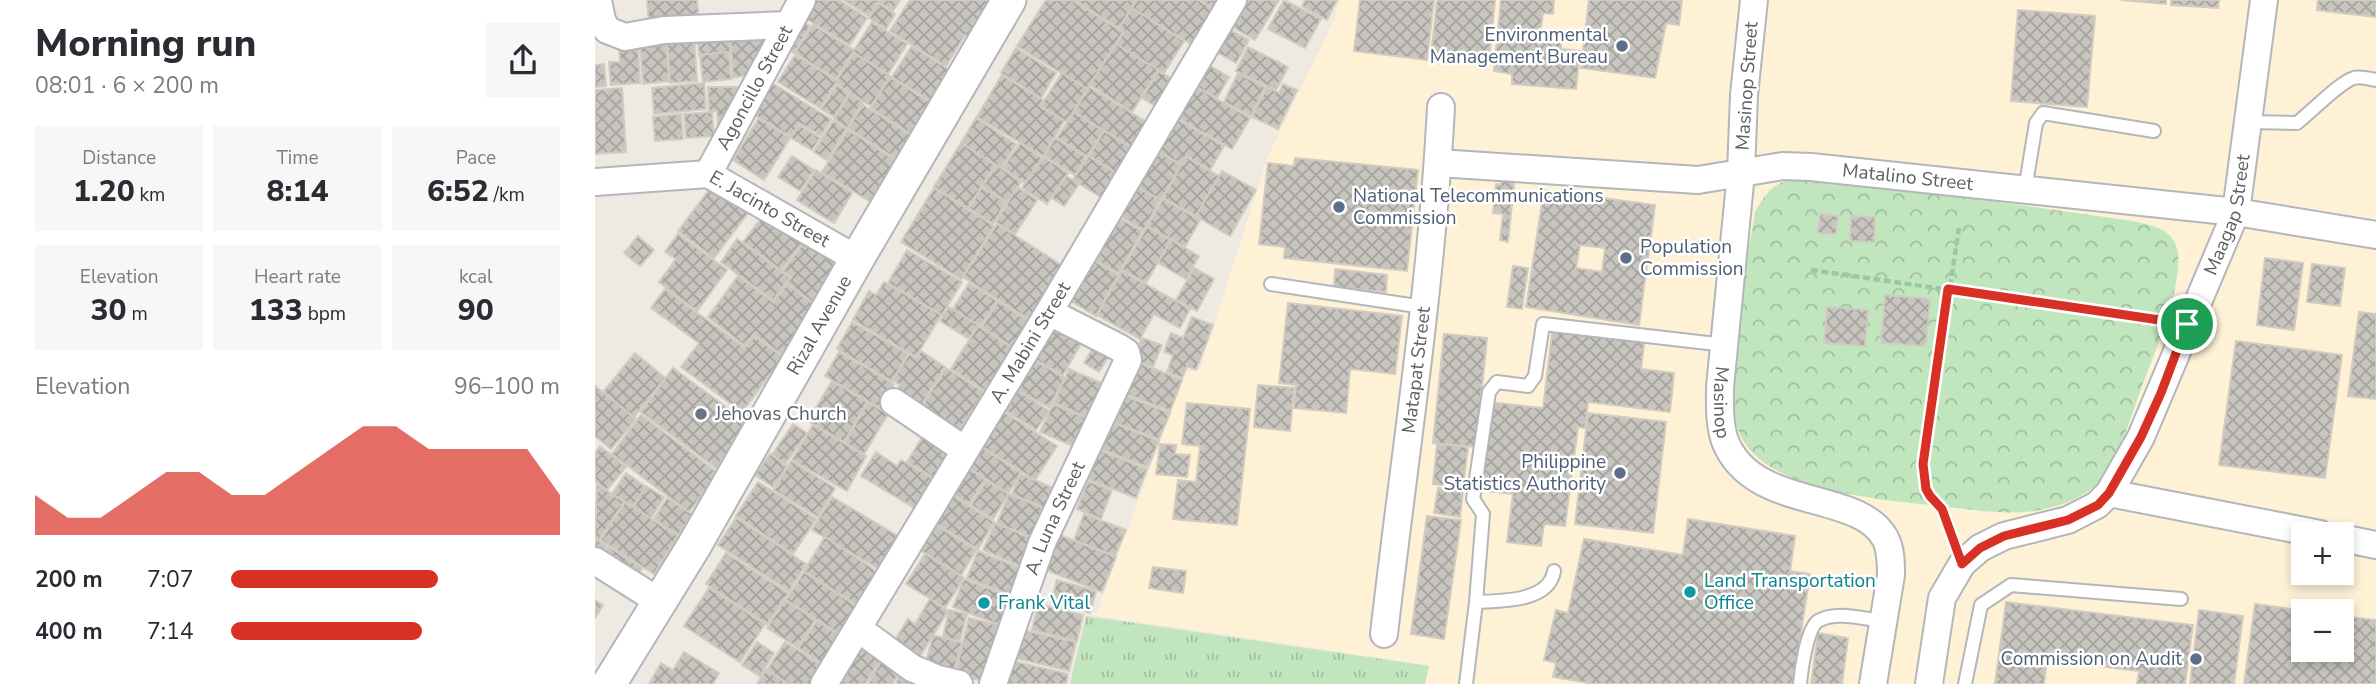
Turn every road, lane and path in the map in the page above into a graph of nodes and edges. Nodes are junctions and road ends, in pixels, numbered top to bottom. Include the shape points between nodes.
1 (598, 0) edge
2 (801, 0) edge
3 (1009, 0) edge
4 (1233, 0) edge
5 (1754, 0) edge
6 (2264, 0) edge
7 (788, 25) junction
8 (2376, 80) edge
9 (1441, 107) dead end
10 (2248, 122) junction
11 (2154, 131) dead end
12 (1438, 163) junction
13 (1741, 173) junction
14 (708, 174) junction
15 (595, 182) edge
16 (2025, 191) junction
17 (2236, 212) junction
18 (1959, 228) dead end
19 (2376, 235) edge
20 (857, 259) junction
21 (1811, 270) dead end
22 (1271, 284) dead end
23 (1948, 289) junction
24 (1423, 307) junction
25 (1049, 312) junction
26 (2187, 324) junction
27 (1725, 345) junction
28 (894, 402) dead end
29 (965, 450) junction
30 (2109, 493) junction
31 (2291, 529) edge
32 (2354, 541) edge
33 (2376, 545) edge
34 (595, 561) edge
35 (1962, 564) junction
36 (1554, 571) dead end
37 (2181, 599) dead end
38 (660, 602) junction
39 (1476, 602) junction
40 (1883, 621) junction
41 (859, 629) junction
42 (1384, 634) dead end
43 (609, 684) edge
44 (824, 684) edge
45 (959, 684) edge
46 (993, 684) edge
47 (1467, 684) edge
48 (1800, 684) edge
49 (1873, 684) edge
50 (1929, 684) edge
51 (1965, 684) edge

1 - 7 street via 607,30 625,37 664,30
2 - 7 street, Agoncillo Street
3 - 20 street, Rizal Avenue
4 - 25 street, A. Mabini Street
5 - 13 street, Masinop Street
6 - 10 street, Maagap Street
7 - 14 street, Agoncillo Street
8 - 10 lane via 2355,77 2297,123
9 - 12 street, Matapat Street
10 - 17 street, Maagap Street
11 - 16 lane via 2043,113 2036,124
12 - 13 street, Matalino Street via 1698,180
12 - 24 street, Matapat Street
13 - 16 street, Matalino Street via 1811,167
13 - 27 street, Masinop
14 - 15 street, E. Jacinto Street
14 - 20 street, E. Jacinto Street
16 - 17 street, Matalino Street
17 - 19 street, Matalino Street
17 - 26 street, Maagap Street
18 - 23 path
20 - 38 street, Rizal Avenue
21 - 23 path
22 - 24 lane
23 - 26 path
23 - 35 path via 1923,464 1930,496 1942,509
24 - 42 street, Matapat Street
25 - 29 street, A. Mabini Street
25 - 46 street, A. Luna Street via 1118,347 1128,359 1042,543
26 - 30 street, Maagap Street via 2146,426
27 - 39 lane via 1543,324 1535,376 1528,386 1497,382 1489,392 1473,499 1483,514
27 - 40 street, Masinop via 1720,387 1725,441 1738,462 1780,491 1873,522 1885,538 1891,560
28 - 29 street
29 - 41 street, A. Mabini Street
30 - 31 street
30 - 35 street via 2086,512 2004,536
32 - 33 street
34 - 38 street
35 - 50 street via 1942,598
36 - 39 lane via 1545,589 1534,594
37 - 51 lane via 2011,585 1981,605
38 - 43 street, Rizal Avenue
39 - 47 lane
40 - 48 lane via 1840,615 1818,621 1804,654
40 - 49 street
41 - 44 street, A. Mabini Street
41 - 45 street via 912,668

